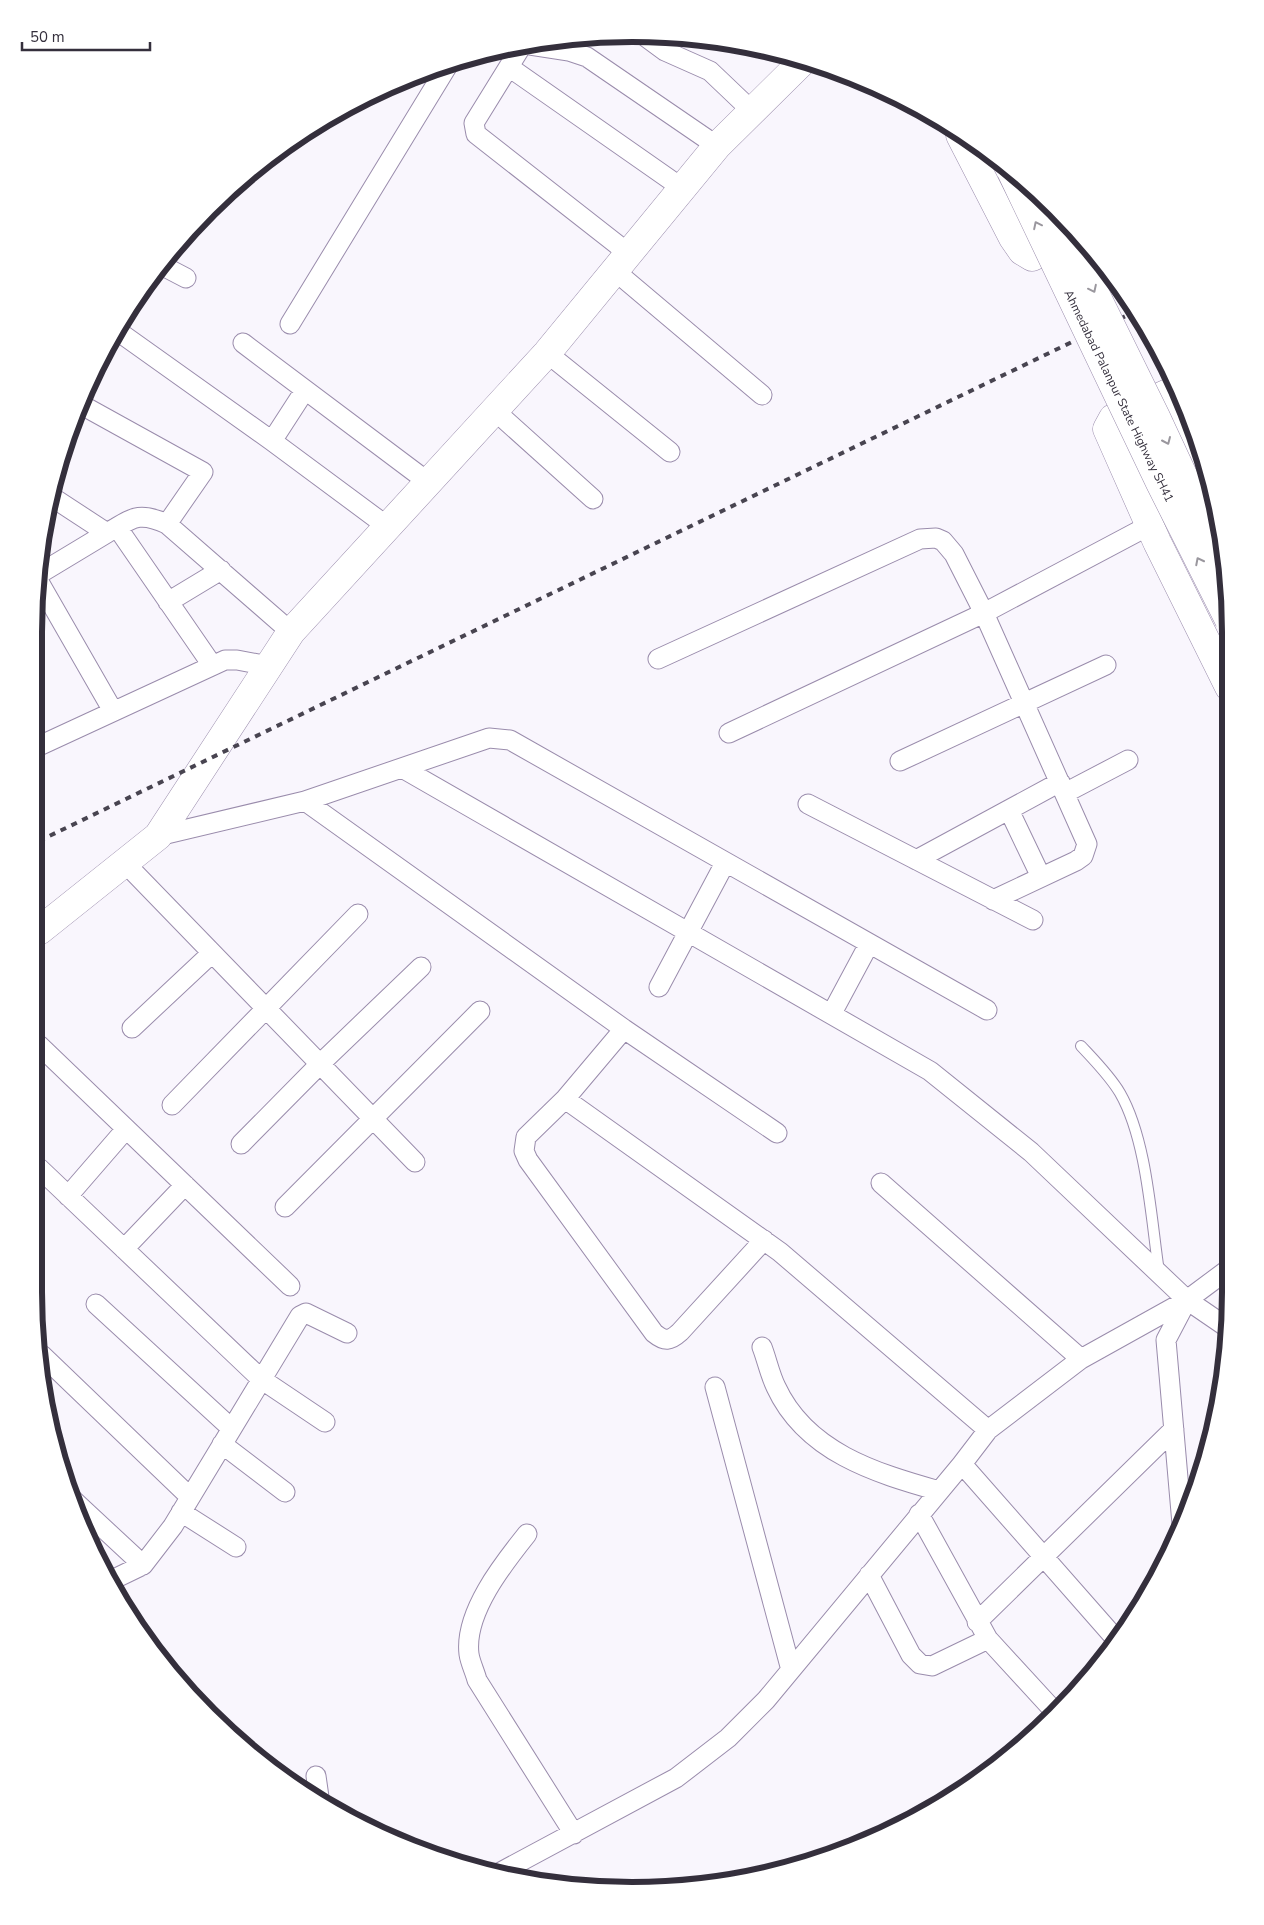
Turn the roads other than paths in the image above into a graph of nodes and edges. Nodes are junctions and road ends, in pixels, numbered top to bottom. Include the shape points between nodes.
1 (654, 43) edge
2 (555, 48) edge
3 (517, 54) edge
4 (509, 67) junction
5 (796, 67) edge
6 (442, 74) edge
7 (752, 111) junction
8 (717, 146) junction
9 (966, 146) edge
10 (1019, 187) edge
11 (682, 188) junction
12 (1065, 232) edge
13 (1071, 239) edge
14 (621, 262) junction
15 (168, 268) edge
16 (186, 278) dead end
17 (290, 324) dead end
18 (123, 335) edge
19 (244, 343) dead end
20 (547, 353) junction
21 (305, 390) junction
22 (1171, 393) edge
23 (762, 395) dead end
24 (86, 408) edge
25 (494, 410) junction
26 (272, 440) junction
27 (670, 452) dead end
28 (428, 482) junction
29 (58, 500) edge
30 (594, 500) dead end
31 (168, 524) junction
32 (1150, 525) junction
33 (388, 526) junction
34 (112, 530) junction
35 (1214, 541) edge
36 (46, 569) edge
37 (220, 570) junction
38 (44, 591) edge
39 (168, 602) junction
40 (1221, 603) edge
41 (984, 613) junction
42 (291, 632) junction
43 (658, 659) dead end
44 (212, 665) junction
45 (1106, 665) dead end
46 (269, 666) junction
47 (1222, 675) edge
48 (1024, 702) junction
49 (113, 711) junction
50 (730, 733) dead end
51 (42, 745) edge
52 (1128, 760) dead end
53 (900, 761) dead end
54 (402, 768) junction
55 (1063, 788) junction
56 (305, 801) junction
57 (808, 804) dead end
58 (1009, 810) junction
59 (158, 836) junction
60 (916, 860) junction
61 (124, 862) junction
62 (724, 863) junction
63 (1042, 877) junction
64 (993, 900) junction
65 (358, 914) dead end
66 (1033, 920) dead end
67 (42, 929) edge
68 (690, 932) junction
69 (869, 944) junction
70 (212, 953) junction
71 (421, 966) dead end
72 (660, 988) dead end
73 (267, 1009) junction
74 (987, 1010) dead end
75 (480, 1011) dead end
76 (832, 1013) junction
77 (132, 1028) dead end
78 (624, 1029) junction
79 (1081, 1046) dead end
80 (42, 1048) edge
81 (320, 1064) junction
82 (564, 1099) junction
83 (172, 1105) dead end
84 (372, 1117) junction
85 (126, 1129) junction
86 (777, 1133) dead end
87 (241, 1144) dead end
88 (415, 1162) dead end
89 (42, 1171) edge
90 (881, 1183) dead end
91 (185, 1185) junction
92 (68, 1196) junction
93 (286, 1206) dead end
94 (764, 1240) junction
95 (124, 1249) junction
96 (1159, 1273) junction
97 (1222, 1274) edge
98 (290, 1286) dead end
99 (1188, 1300) junction
100 (96, 1304) dead end
101 (1220, 1323) edge
102 (347, 1333) dead end
103 (762, 1347) dead end
104 (1081, 1359) junction
105 (47, 1360) edge
106 (261, 1379) junction
107 (715, 1387) dead end
108 (325, 1422) dead end
109 (1174, 1429) junction
110 (988, 1430) junction
111 (226, 1436) junction
112 (962, 1464) junction
113 (939, 1491) junction
114 (285, 1492) dead end
115 (186, 1504) junction
116 (1181, 1508) edge
117 (84, 1510) edge
118 (920, 1514) junction
119 (526, 1534) dead end
120 (236, 1547) dead end
121 (1043, 1557) junction
122 (143, 1565) junction
123 (868, 1575) junction
124 (116, 1578) edge
125 (978, 1622) junction
126 (1112, 1635) edge
127 (988, 1639) junction
128 (791, 1670) junction
129 (1051, 1708) edge
130 (316, 1776) dead end
131 (318, 1792) edge
132 (574, 1834) junction
133 (507, 1869) edge

1 - 7 street via 710,71
2 - 8 street via 587,57
3 - 4 street
4 - 11 street
4 - 14 street via 474,123 476,134
5 - 7 street
6 - 17 street
7 - 8 street
8 - 11 street
9 - 13 street via 1022,251 1032,257
40 -> 10 street, Ahmedabad Palanpur State Highway SH41, bridge
11 - 14 street
12 -> 35 street, Ahmedabad Palanpur State Highway SH41, bridge
14 - 20 street
14 - 23 street
15 - 16 street
18 - 26 street
19 - 21 street
20 - 25 street
20 - 27 street
21 - 26 street
21 - 28 street
22 - 32 street via 1113,418 1106,429
24 - 31 street via 203,472
25 - 28 street
25 - 30 street
26 - 33 street
28 - 33 street
29 - 34 street
31 - 34 street via 150,516 141,516
31 - 37 street
32 - 41 street
32 - 47 street
33 - 42 street
34 - 36 street
34 - 39 street
37 - 39 street
37 - 42 street
38 - 49 street
39 - 44 street
41 - 43 street via 954,554 942,541 929,537
41 - 48 street
41 - 50 street
42 - 46 street
44 - 46 street via 237,660
44 - 49 street
45 - 48 street
46 - 59 street
48 - 53 street
48 - 55 street
49 - 51 street
52 - 55 street
54 - 56 street
54 - 62 street via 489,738 510,740
54 - 68 street
55 - 58 street
55 - 63 street via 1084,834 1086,850 1076,861
56 - 59 street
56 - 78 street
57 - 60 street
58 - 60 street
58 - 63 street
59 - 61 street
60 - 64 street
61 - 67 street
61 - 70 street
62 - 68 street
62 - 69 street
63 - 64 street
64 - 66 street
65 - 73 street
68 - 72 street
68 - 76 street
69 - 74 street
69 - 76 street
70 - 73 street
70 - 77 street
71 - 81 street
73 - 81 street
73 - 83 street
75 - 84 street
76 - 96 street via 930,1071 1031,1152
78 - 82 street
78 - 86 street
79 - 96 lane via 1108,1075 1133,1123 1146,1181
80 - 85 street
81 - 84 street
81 - 87 street
82 - 94 street
82 - 94 street via 526,1137 524,1151 654,1333 661,1338 667,1340 680,1332
84 - 88 street
84 - 93 street
85 - 91 street
85 - 92 street
89 - 92 street
90 - 104 street
91 - 95 street
91 - 98 street
92 - 95 street
94 - 110 street
95 - 106 street
96 - 99 street
97 - 99 street
99 - 101 street
99 - 104 street
99 - 109 street via 1166,1340
100 - 111 street
102 - 106 street via 302,1314
103 - 113 street via 780,1394 793,1415 821,1443 883,1476
104 - 110 street
105 - 115 street
106 - 108 street
106 - 111 street
107 - 128 street
109 - 116 street
109 - 121 street
110 - 112 street
111 - 114 street
111 - 115 street
112 - 113 street
112 - 121 street
113 - 118 street
115 - 120 street
115 - 122 street
117 - 122 street
118 - 123 street
118 - 125 street
119 - 132 street via 500,1567 482,1600 471,1627 469,1654 477,1680
121 - 125 street
121 - 126 street
122 - 124 street
123 - 127 street via 911,1654 920,1664 932,1666
123 - 128 street
125 - 127 street
127 - 129 street
128 - 132 street via 728,1738 676,1778
130 - 131 street
132 - 133 street

